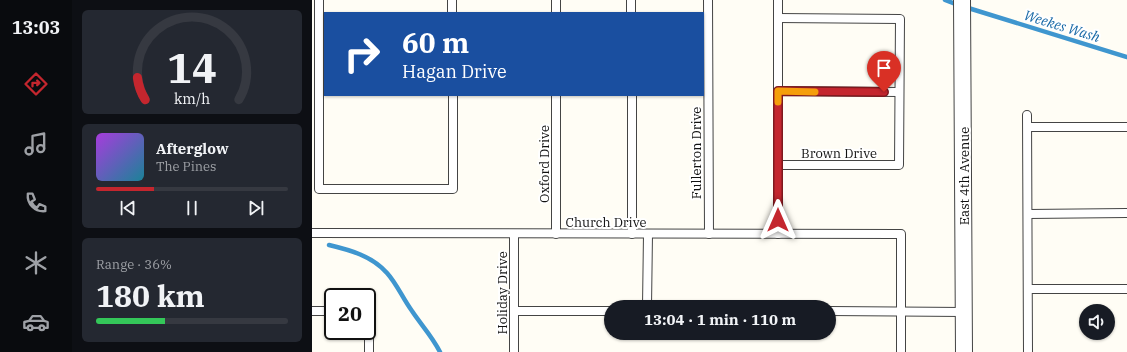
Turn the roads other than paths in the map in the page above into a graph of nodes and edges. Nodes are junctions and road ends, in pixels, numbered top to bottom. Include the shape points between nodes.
1 (319, 0) edge
2 (452, 0) edge
3 (556, 0) edge
4 (631, 0) edge
5 (708, 0) edge
6 (778, 0) edge
7 (962, 0) edge
8 (452, 12) edge
9 (556, 12) edge
10 (631, 12) edge
11 (778, 18) junction
12 (316, 42) edge
13 (778, 91) junction
14 (900, 92) junction
15 (453, 96) edge
16 (556, 96) edge
17 (632, 96) edge
18 (1027, 115) dead end
19 (1028, 126) junction
20 (1127, 127) edge
21 (778, 165) junction
22 (1127, 213) edge
23 (1028, 214) junction
24 (312, 233) edge
25 (514, 234) junction
26 (556, 234) junction
27 (632, 234) junction
28 (648, 234) junction
29 (709, 234) junction
30 (778, 234) junction
31 (1028, 289) junction
32 (1127, 289) edge
33 (647, 300) edge
34 (312, 311) edge
35 (324, 311) edge
36 (514, 311) junction
37 (604, 311) edge
38 (836, 311) edge
39 (901, 311) junction
40 (964, 312) junction
41 (369, 340) edge
42 (369, 352) edge
43 (514, 352) edge
44 (901, 352) edge
45 (964, 352) edge
46 (1028, 352) edge

1 - 12 lane
2 - 8 lane
3 - 9 lane
4 - 10 lane
5 - 29 lane, Fullerton Drive
6 - 11 lane
7 - 40 street, East 4th Avenue
11 - 13 lane
11 - 14 lane via 900,18
12 - 15 lane via 320,189 453,189
13 - 14 lane
13 - 21 lane
14 - 21 lane, Brown Drive via 899,164
16 - 26 lane, Oxford Drive
17 - 27 lane
18 - 19 lane
19 - 20 lane
19 - 23 lane
21 - 30 lane
22 - 23 lane
23 - 31 lane
24 - 25 lane, Church Drive
25 - 26 lane, Church Drive
25 - 36 lane, Holiday Drive
26 - 27 lane, Church Drive
27 - 28 lane, Church Drive
28 - 29 lane, Church Drive
28 - 33 lane
29 - 30 lane, Church Drive
30 - 39 lane, Church Drive via 901,234
31 - 32 lane
31 - 46 lane
34 - 35 lane
36 - 37 lane
36 - 43 lane, Holiday Drive
38 - 39 lane
39 - 40 lane
39 - 44 lane
40 - 45 street, East 4th Avenue
41 - 42 lane

